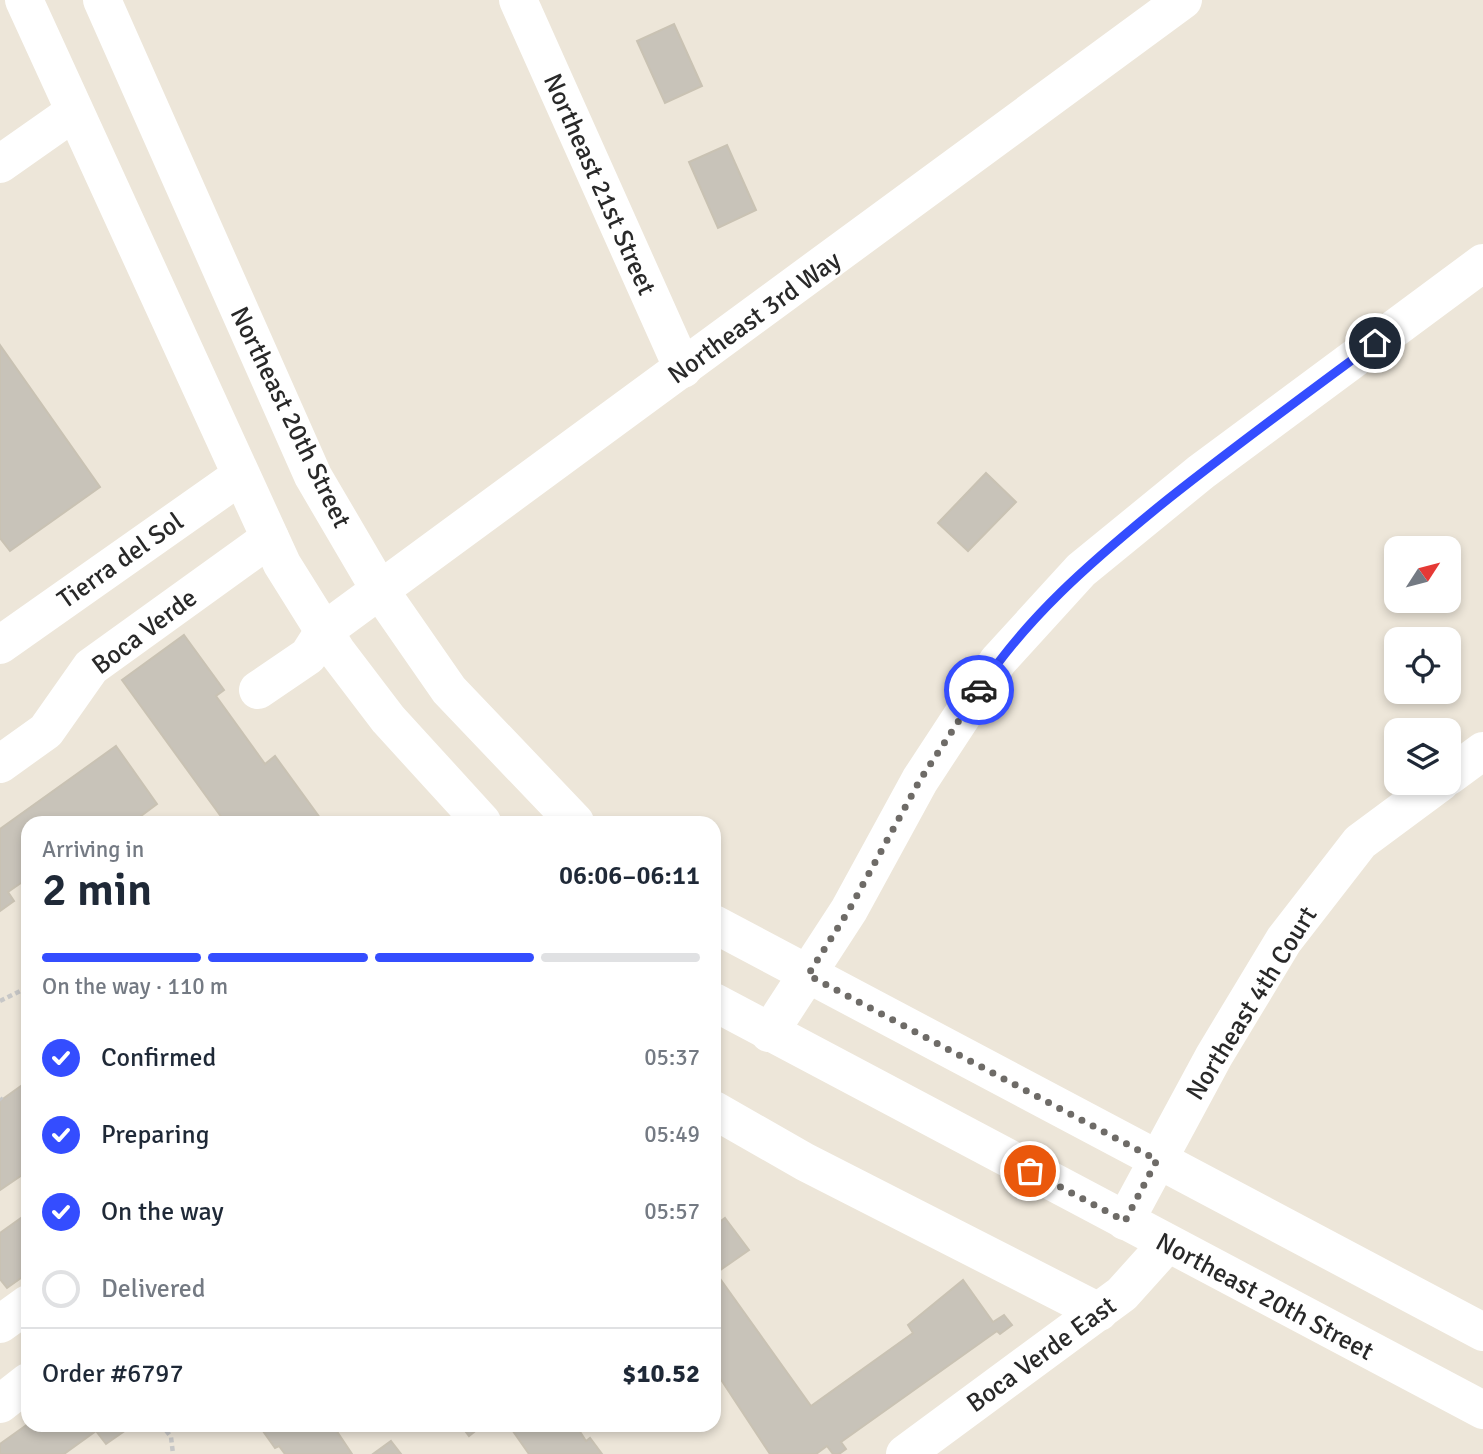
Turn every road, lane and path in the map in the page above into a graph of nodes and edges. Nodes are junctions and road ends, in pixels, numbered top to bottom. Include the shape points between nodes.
1 (102, 0) edge
2 (518, 0) edge
3 (1183, 0) edge
4 (17, 11) edge
5 (1143, 12) edge
6 (74, 112) junction
7 (0, 164) edge
8 (1483, 263) edge
9 (683, 369) junction
10 (240, 476) junction
11 (270, 538) junction
12 (381, 592) junction
13 (324, 631) junction
14 (0, 645) edge
15 (258, 690) dead end
16 (1483, 751) edge
17 (0, 764) edge
18 (1461, 767) edge
19 (1423, 795) edge
20 (477, 816) edge
21 (569, 816) edge
22 (721, 928) edge
23 (808, 975) junction
24 (21, 990) edge
25 (0, 1001) edge
26 (721, 1006) edge
27 (769, 1033) junction
28 (721, 1115) edge
29 (1157, 1160) junction
30 (1125, 1221) junction
31 (1167, 1244) junction
32 (21, 1309) edge
33 (1098, 1312) junction
34 (0, 1324) edge
35 (1483, 1332) edge
36 (21, 1388) edge
37 (1479, 1400) edge
38 (0, 1404) edge
39 (167, 1432) edge
40 (173, 1454) edge
41 (905, 1454) edge

1 - 12 street, Northeast 20th Street via 313,476
2 - 9 street, Northeast 21st Street
3 - 5 street, Northeast 3rd Way
4 - 6 street
5 - 9 street, Northeast 3rd Way
6 - 7 street
6 - 10 street
8 - 23 street via 1201,472 1081,570 998,661 920,780
9 - 12 street, Northeast 3rd Way
10 - 11 street
10 - 14 street, Tierra del Sol
11 - 13 street
11 - 17 street, Boca Verde via 91,667 47,731
12 - 13 street, Northeast 3rd Way
12 - 21 street, Northeast 20th Street via 449,690
13 - 15 street, Northeast 3rd Way via 308,656
13 - 20 street via 388,719
16 - 18 street
19 - 29 street, Northeast 4th Court via 1360,842 1284,940
22 - 23 street
23 - 27 street
23 - 29 street
24 - 25 path
26 - 27 street, Northeast 20th Street
27 - 30 street, Northeast 20th Street
28 - 33 street
29 - 30 street, Northeast 4th Court
29 - 35 street
30 - 31 street, Northeast 20th Street
31 - 33 street, Boca Verde East via 1122,1294
31 - 37 street, Northeast 20th Street
32 - 34 street
33 - 41 street, Boca Verde East
36 - 38 street
39 - 40 path

